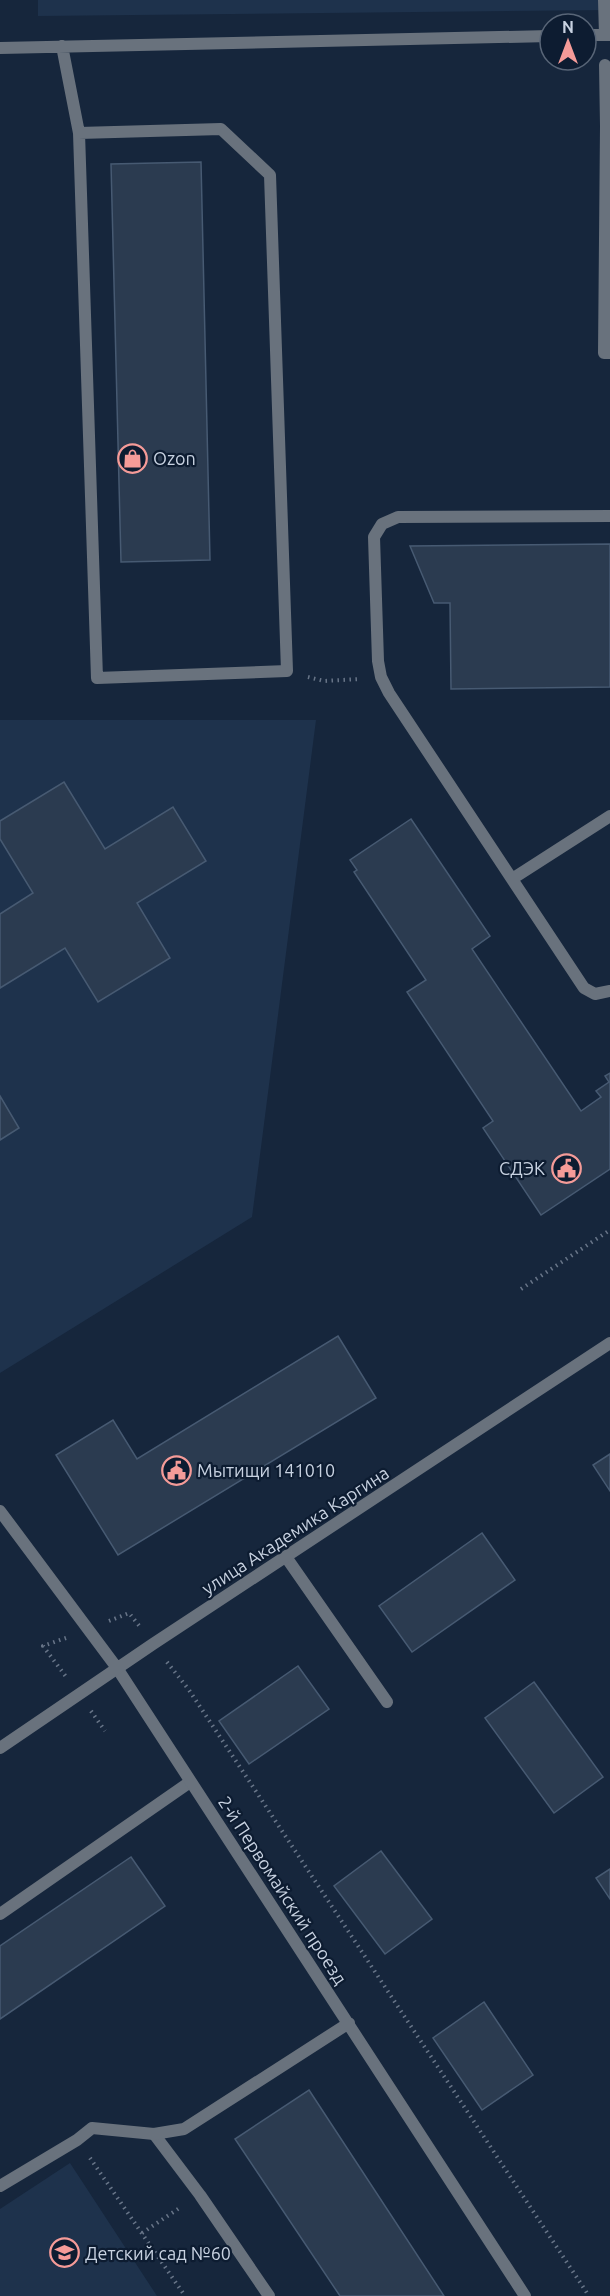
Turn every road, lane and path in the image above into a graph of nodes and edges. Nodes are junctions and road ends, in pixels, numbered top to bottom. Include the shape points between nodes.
1 (604, 0) edge
2 (607, 35) edge
3 (538, 36) edge
4 (62, 46) junction
5 (0, 48) edge
6 (605, 65) dead end
7 (608, 126) edge
8 (79, 133) junction
9 (610, 353) edge
10 (610, 516) edge
11 (287, 671) junction
12 (381, 677) junction
13 (610, 816) edge
14 (512, 879) junction
15 (610, 991) edge
16 (610, 1230) edge
17 (521, 1289) dead end
18 (610, 1343) edge
19 (0, 1511) edge
20 (286, 1557) junction
21 (117, 1668) junction
22 (189, 1690) dead end
23 (387, 1702) dead end
24 (0, 1748) edge
25 (190, 1782) junction
26 (0, 1914) edge
27 (349, 2024) junction
28 (154, 2134) junction
29 (77, 2140) junction
30 (0, 2186) edge
31 (200, 2195) junction
32 (142, 2234) junction
33 (185, 2296) edge
34 (269, 2296) edge
35 (525, 2296) edge
36 (589, 2296) edge

1 - 2 street
3 - 4 street
4 - 5 street
4 - 8 street
6 - 7 street
7 - 9 street via 604,353
8 - 11 street via 221,129 270,175
8 - 11 street via 97,678
10 - 12 street via 398,518 382,524 374,537
11 - 12 path via 324,681
12 - 14 street
13 - 14 street
14 - 15 street via 584,988 595,994
16 - 17 path
18 - 20 street, улица Академика Каргина
19 - 21 street, 2-й Первомайский проезд
20 - 21 street, улица Академика Каргина
20 - 23 street
21 - 24 street, улица Академика Каргина
21 - 25 street, 2-й Первомайский проезд
22 - 36 path
25 - 26 street
25 - 27 street, 2-й Первомайский проезд
27 - 28 street via 184,2129
27 - 35 street, 2-й Первомайский проезд
28 - 29 street via 92,2128
28 - 31 street
29 - 30 street
29 - 32 path
31 - 32 path
31 - 34 street
32 - 33 path

